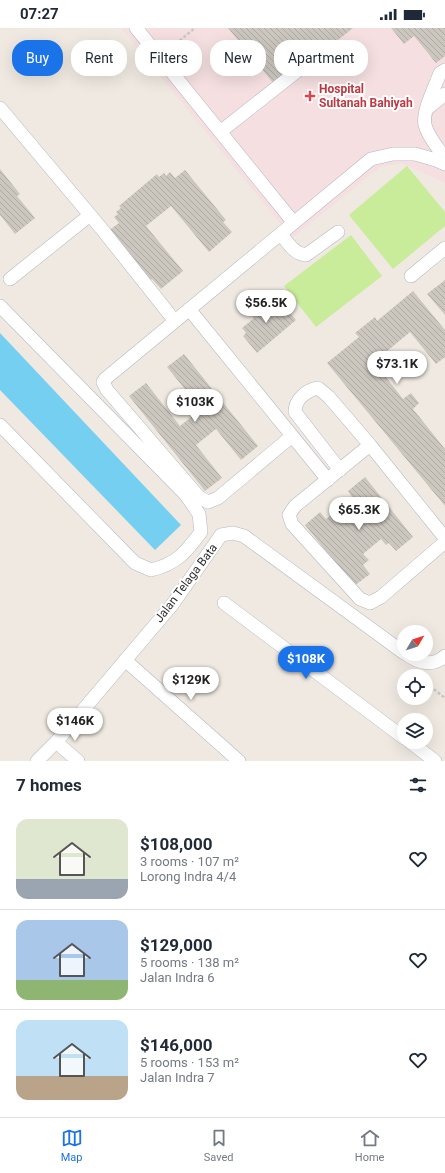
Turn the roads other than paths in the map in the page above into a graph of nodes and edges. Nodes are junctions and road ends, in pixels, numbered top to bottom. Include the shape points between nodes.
1 (136, 28) edge
2 (445, 70) edge
3 (291, 76) edge
4 (445, 94) edge
5 (0, 108) edge
6 (426, 109) junction
7 (220, 132) junction
8 (445, 158) edge
9 (445, 164) edge
10 (90, 215) junction
11 (294, 223) junction
12 (338, 232) dead end
13 (281, 234) junction
14 (445, 248) edge
15 (410, 276) dead end
16 (10, 279) dead end
17 (0, 306) edge
18 (189, 308) junction
19 (174, 320) junction
20 (0, 425) edge
21 (292, 436) junction
22 (370, 446) junction
23 (340, 470) junction
24 (328, 480) junction
25 (445, 538) edge
26 (445, 542) edge
27 (224, 603) dead end
28 (397, 647) edge
29 (445, 656) edge
30 (125, 660) junction
31 (417, 661) edge
32 (397, 733) edge
33 (56, 742) junction
34 (419, 749) edge
35 (37, 761) edge
36 (78, 761) edge
37 (240, 761) edge
38 (435, 761) edge

1 - 7 street
2 - 6 street via 440,73
3 - 7 street
4 - 6 street
5 - 10 street
6 - 8 street via 425,125
7 - 11 street
9 - 11 street via 415,154 393,154 371,159
10 - 16 street
10 - 19 street
11 - 13 street
12 - 13 street via 306,255 300,255 293,250
13 - 18 street
14 - 15 street
17 - 20 street via 186,496 199,514 201,532 186,552 165,567 151,570 135,563
18 - 19 street
18 - 21 street
19 - 21 street via 103,382 107,390 200,497 208,502 218,498
21 - 24 street
22 - 23 street
22 - 23 street via 329,397 318,388 298,400 295,412
22 - 25 street
23 - 24 street
24 - 26 street via 295,506 288,515 292,524 360,599 370,603 381,597
27 - 32 street
28 - 30 street, Jalan Telaga Bata via 244,536 234,533 221,535 172,605
29 - 31 street, Jalan Telaga Bata via 436,662
30 - 33 street, Jalan Telaga Bata
30 - 37 street
33 - 35 street, Jalan Telaga Bata
33 - 36 street
34 - 38 street

